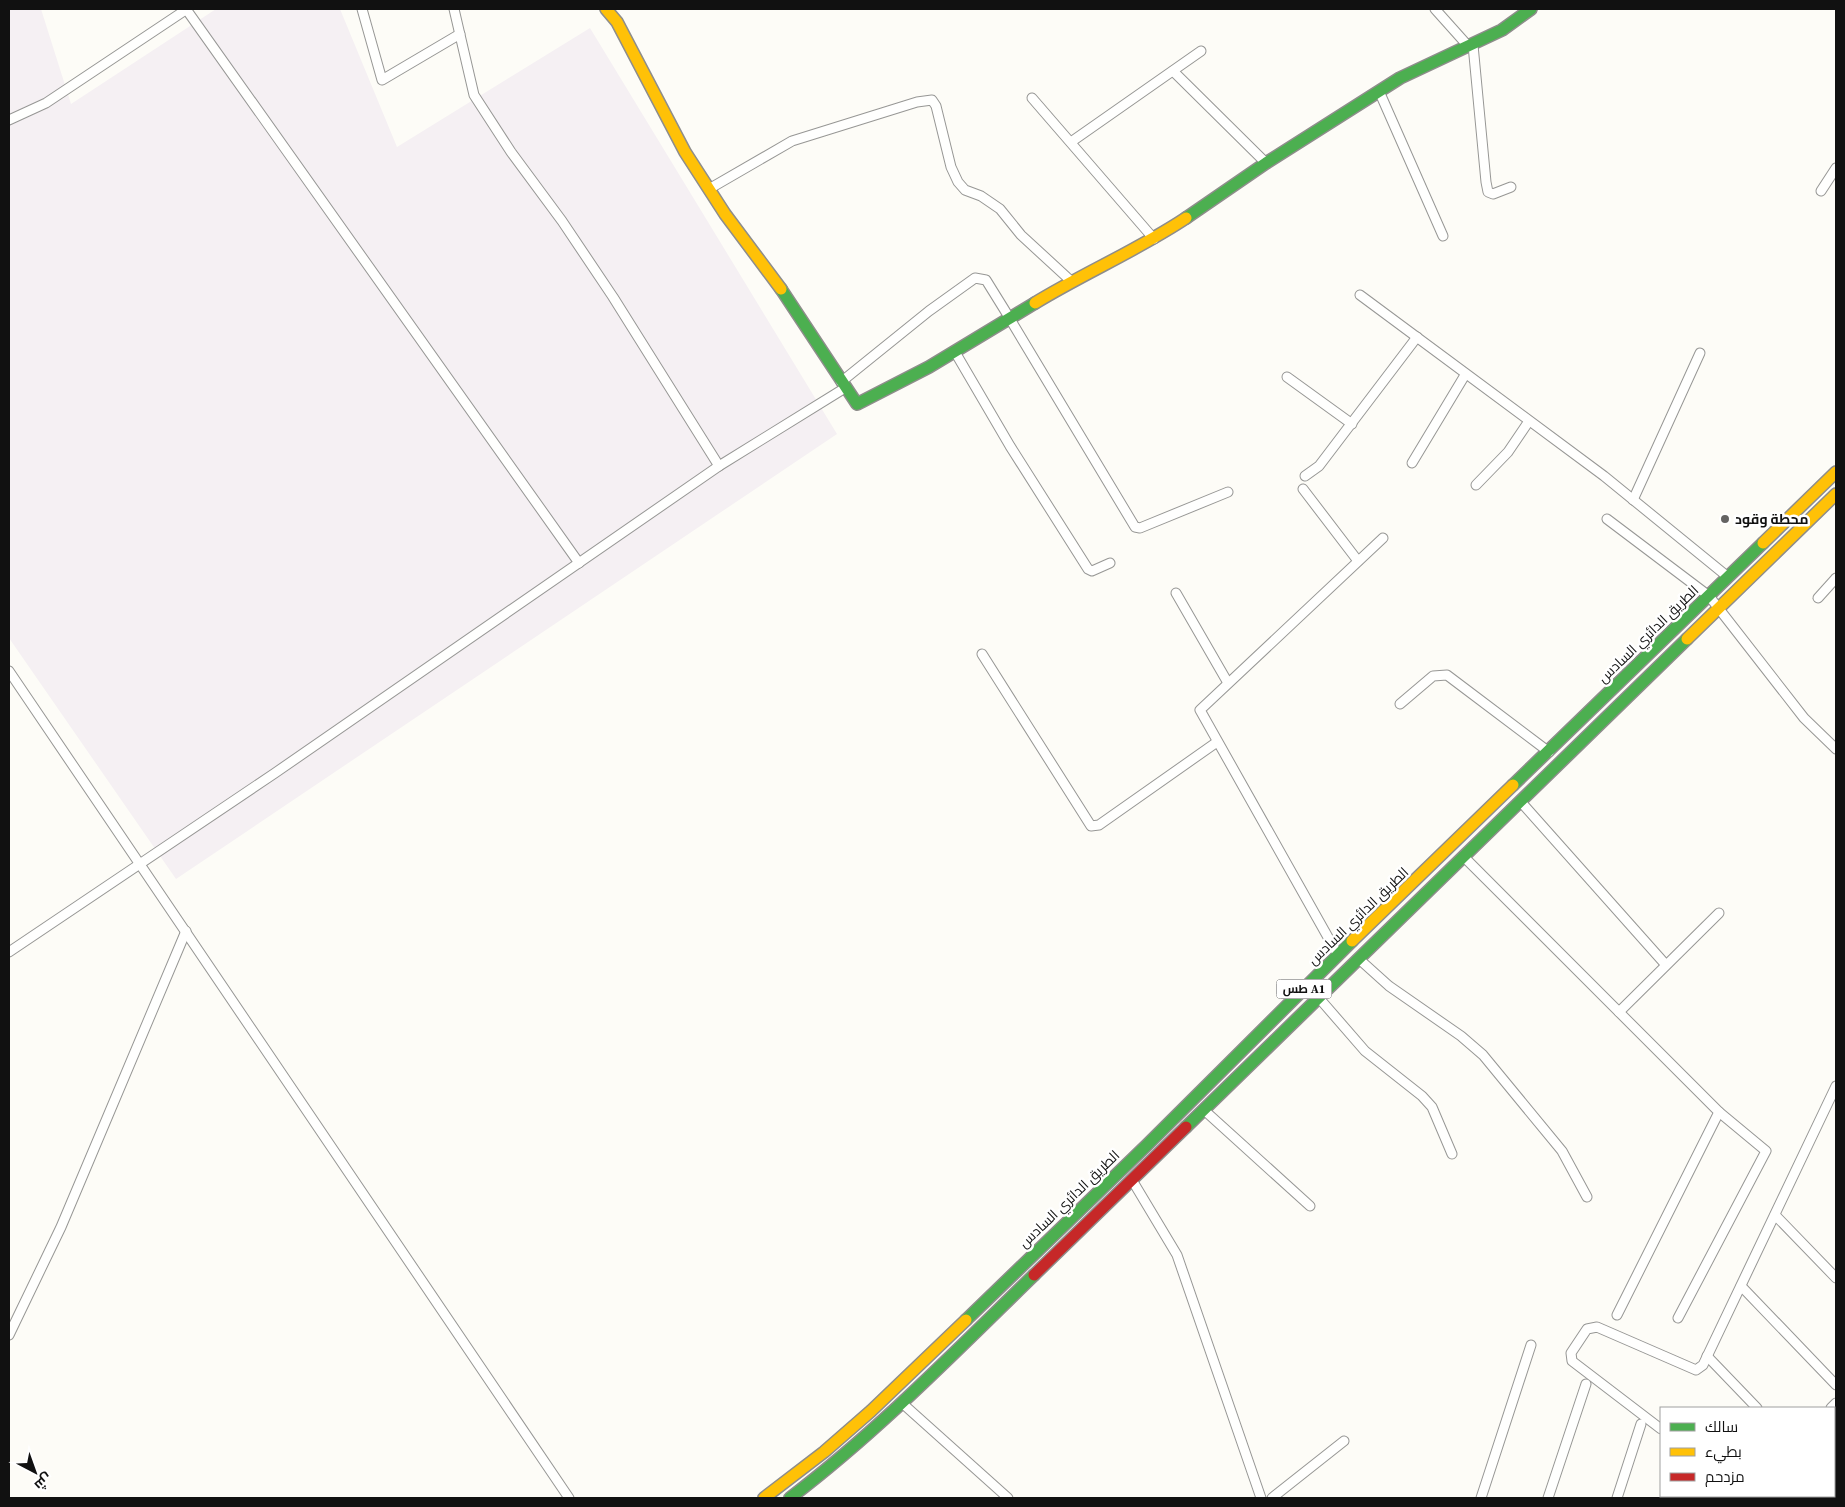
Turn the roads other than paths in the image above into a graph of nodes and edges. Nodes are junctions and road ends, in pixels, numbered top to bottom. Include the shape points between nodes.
1 (186, 9) edge
2 (362, 9) edge
3 (454, 9) edge
4 (606, 9) edge
5 (1435, 9) edge
6 (1531, 9) edge
7 (460, 34) junction
8 (1471, 46) junction
9 (1201, 51) dead end
10 (1174, 71) junction
11 (1380, 91) junction
12 (1032, 98) dead end
13 (9, 120) edge
14 (1071, 142) junction
15 (1266, 164) junction
16 (1836, 168) edge
17 (1511, 187) dead end
18 (709, 189) junction
19 (1821, 191) dead end
20 (1443, 236) dead end
21 (1154, 240) junction
22 (1071, 281) junction
23 (1360, 295) dead end
24 (1008, 320) junction
25 (1417, 336) junction
26 (955, 352) junction
27 (1700, 353) dead end
28 (1465, 375) junction
29 (1288, 377) dead end
30 (843, 385) junction
31 (1529, 421) junction
32 (1352, 424) junction
33 (1412, 463) dead end
34 (719, 466) junction
35 (1836, 472) edge
36 (1305, 476) dead end
37 (1476, 485) dead end
38 (1302, 489) dead end
39 (1228, 492) dead end
40 (1836, 494) edge
41 (1633, 500) junction
42 (1607, 519) dead end
43 (1383, 538) dead end
44 (1358, 561) junction
45 (579, 563) junction
46 (1110, 563) dead end
47 (1728, 577) junction
48 (1836, 578) edge
49 (1176, 593) dead end
50 (1709, 596) junction
51 (1818, 598) dead end
52 (1718, 608) junction
53 (982, 654) dead end
54 (9, 671) edge
55 (1228, 683) junction
56 (1400, 704) dead end
57 (1218, 742) junction
58 (1836, 749) edge
59 (1549, 752) junction
60 (1521, 802) junction
61 (1464, 857) junction
62 (140, 863) junction
63 (1719, 913) dead end
64 (186, 931) junction
65 (1361, 934) junction
66 (1372, 946) junction
67 (9, 952) edge
68 (1338, 955) junction
69 (1360, 959) junction
70 (1666, 965) junction
71 (1318, 998) junction
72 (1619, 1012) junction
73 (1836, 1086) edge
74 (1204, 1110) junction
75 (1719, 1112) junction
76 (1452, 1154) dead end
77 (1132, 1180) junction
78 (1587, 1197) dead end
79 (1310, 1206) dead end
80 (1775, 1215) junction
81 (1836, 1278) edge
82 (1741, 1286) junction
83 (1617, 1315) dead end
84 (1678, 1318) dead end
85 (9, 1335) edge
86 (1531, 1345) dead end
87 (1707, 1356) junction
88 (1586, 1384) dead end
89 (1836, 1385) edge
90 (902, 1403) junction
91 (1756, 1407) edge
92 (871, 1411) junction
93 (881, 1424) junction
94 (1642, 1424) dead end
95 (1660, 1428) edge
96 (1344, 1441) dead end
97 (569, 1498) edge
98 (764, 1498) edge
99 (790, 1498) edge
100 (1008, 1498) edge
101 (1261, 1498) edge
102 (1272, 1498) edge
103 (1481, 1498) edge
104 (1548, 1498) edge
105 (1617, 1498) edge

1 - 13 street via 46,102
1 - 45 street
2 - 7 street via 382,80
3 - 7 street
4 - 18 main road
5 - 8 street
6 - 8 main road via 1512,24
7 - 34 street via 474,95 613,296
8 - 11 main road via 1417,69
8 - 17 street via 1488,192 1493,194
9 - 10 street
10 - 14 street
10 - 15 street
11 - 15 main road
11 - 20 street
12 - 14 street
14 - 21 street
15 - 21 main road
16 - 19 street
18 - 22 street via 792,141 932,100 958,182 965,190 1000,209 1022,235
18 - 30 main road via 793,304
21 - 22 main road
22 - 24 main road
23 - 25 street
24 - 26 main road
24 - 30 street via 986,280 975,278 929,311
24 - 39 street via 1135,527 1140,528
25 - 28 street
25 - 32 street
26 - 30 main road via 860,404
26 - 46 street via 1088,569 1092,571
27 - 41 street
28 - 31 street
28 - 33 street
29 - 32 street
30 - 34 street
31 - 37 street via 1508,452
31 - 41 street
32 - 36 street via 1319,466
34 - 45 street
35 - 47 main road, الطريق الدائري السادس / طس A1
38 - 44 street
40 - 52 main road, طس A1
41 - 47 street
42 - 50 street
43 - 44 street
44 - 55 street
45 - 62 street
47 - 50 main road, الطريق الدائري السادس / طس A1
48 - 51 street
49 - 55 street
50 - 52 street
50 - 59 main road, الطريق الدائري السادس / طس A1
52 - 58 street via 1804,718
52 - 60 main road, طس A1
53 - 57 street via 1092,826 1099,825
54 - 62 street
55 - 57 street via 1200,710
56 - 59 street via 1433,676 1447,675
57 - 68 street
59 - 65 main road, الطريق الدائري السادس / طس A1
60 - 61 main road, طس A1
60 - 70 street
61 - 66 main road, طس A1
61 - 72 street
62 - 64 street
62 - 67 street
63 - 70 street
64 - 85 street via 61,1227 45,1254
64 - 97 street
65 - 66 main road
65 - 68 main road, الطريق الدائري السادس / طس A1
66 - 69 main road, طس A1
68 - 92 main road, الطريق الدائري السادس / طس A1
69 - 71 main road, طس A1
69 - 78 street via 1389,986 1462,1036 1483,1055 1562,1151
70 - 72 street
71 - 74 main road, طس A1
71 - 76 street via 1365,1051 1422,1096 1432,1108
72 - 75 street
73 - 80 street
74 - 77 main road, طس A1
74 - 79 street
75 - 83 street
75 - 84 street via 1766,1151
77 - 90 main road, طس A1
77 - 101 street via 1177,1255
80 - 81 street
80 - 82 street
82 - 87 street
82 - 89 street
86 - 103 street
87 - 91 street
87 - 95 street via 1696,1370 1597,1327 1587,1329 1571,1353 1572,1361
88 - 104 street
90 - 93 main road, طس A1
90 - 100 street
92 - 93 main road
92 - 98 main road, الطريق الدائري السادس / طس A1
93 - 99 main road, طس A1
94 - 105 street
96 - 102 street

